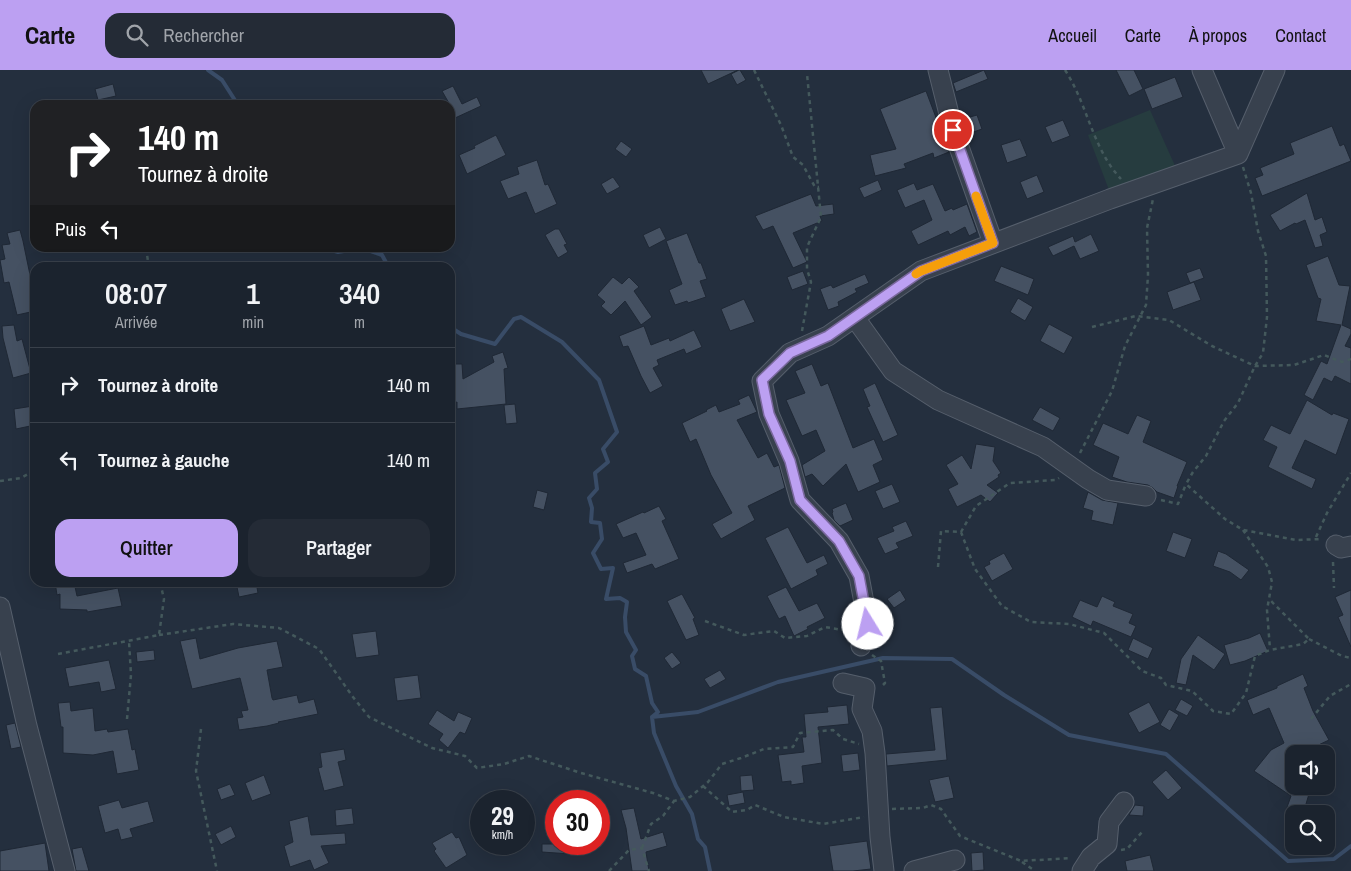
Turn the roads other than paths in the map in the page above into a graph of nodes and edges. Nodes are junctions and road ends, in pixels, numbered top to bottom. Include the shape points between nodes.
1 (938, 70) edge
2 (1202, 70) edge
3 (1275, 70) edge
4 (1238, 154) junction
5 (993, 243) junction
6 (855, 318) junction
7 (1146, 496) road end
8 (0, 608) edge
9 (861, 646) road end
10 (6, 662) edge
11 (843, 683) dead end
12 (1124, 802) dead end
13 (955, 860) dead end
14 (1087, 864) edge
15 (65, 871) edge
16 (884, 871) edge
17 (914, 871) edge

1 - 5 street via 953,130
2 - 4 street
3 - 4 street
4 - 5 street
5 - 6 street via 921,271
6 - 7 street via 893,371 938,400 1043,448 1107,490
6 - 9 street via 828,336 790,353 762,380 769,414 790,461 800,500 839,541 859,576 868,624
8 - 10 street
10 - 15 street
11 - 16 street via 865,688 862,709 872,731 875,750
12 - 14 street via 1109,822 1107,844
13 - 17 street

